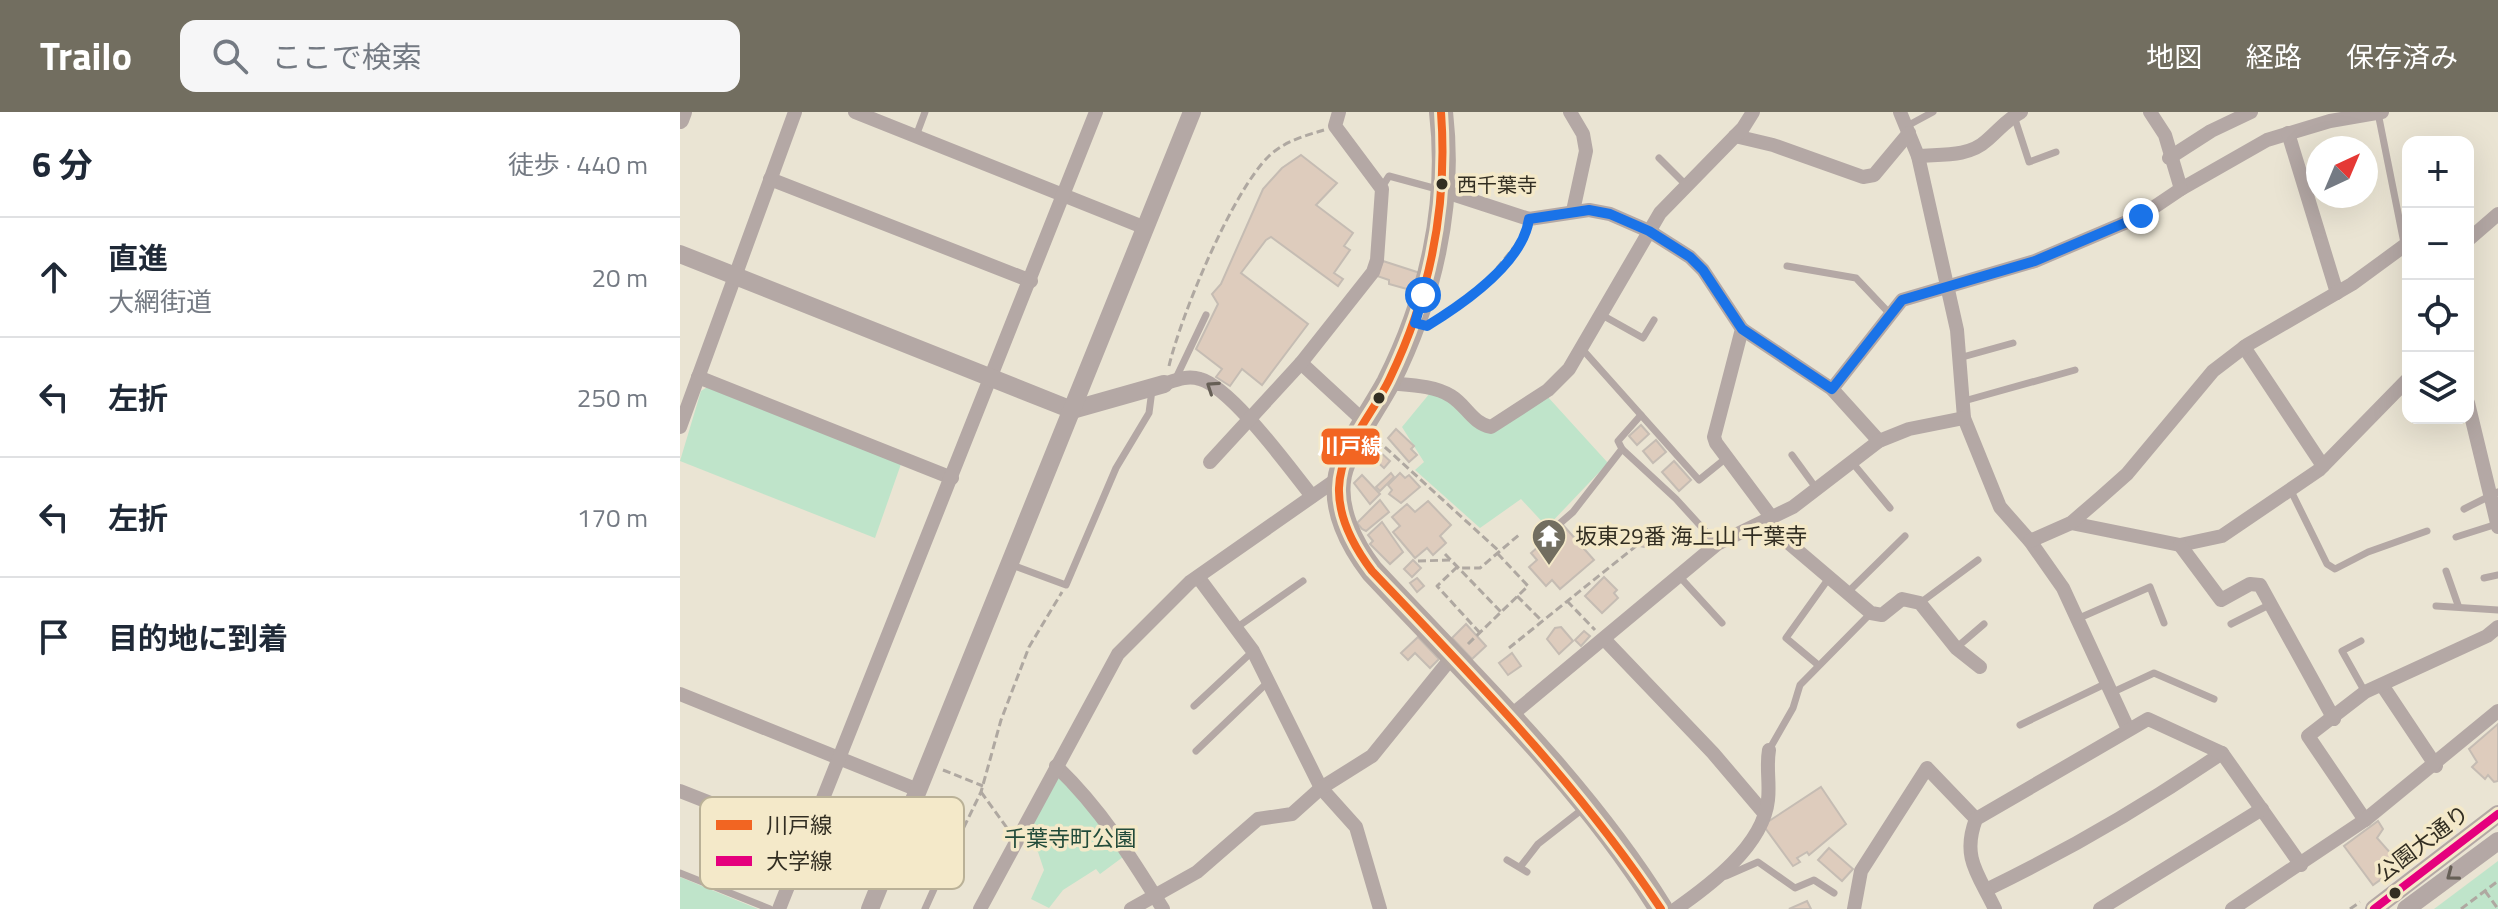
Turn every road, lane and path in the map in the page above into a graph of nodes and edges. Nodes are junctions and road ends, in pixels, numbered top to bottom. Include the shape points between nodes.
1 (683, 112) edge
2 (795, 112) edge
3 (855, 112) edge
4 (925, 112) edge
5 (1096, 112) edge
6 (1192, 112) edge
7 (1441, 112) edge
8 (1570, 112) edge
9 (1753, 112) edge
10 (1933, 112) edge
11 (2150, 112) edge
12 (2251, 112) edge
13 (2380, 113) edge
14 (2017, 114) edge
15 (1337, 119) edge
16 (680, 120) edge
17 (1905, 124) edge
18 (2288, 133) junction
19 (916, 136) junction
20 (1735, 136) junction
21 (2056, 152) dead end
22 (1918, 156) junction
23 (1659, 158) dead end
24 (2169, 158) junction
25 (770, 179) junction
26 (1685, 184) junction
27 (1382, 189) junction
28 (2181, 189) junction
29 (1443, 191) junction
30 (1063, 194) junction
31 (1573, 211) junction
32 (2498, 214) edge
33 (1529, 219) junction
34 (2402, 223) edge
35 (1143, 227) junction
36 (1649, 231) junction
37 (2474, 235) edge
38 (2402, 246) edge
39 (680, 254) edge
40 (1787, 266) dead end
41 (734, 276) junction
42 (1031, 281) junction
43 (1945, 285) junction
44 (2337, 293) junction
45 (1890, 314) junction
46 (1206, 315) dead end
47 (1602, 315) junction
48 (1654, 320) dead end
49 (1415, 323) junction
50 (1742, 329) junction
51 (2013, 343) dead end
52 (2244, 347) junction
53 (1583, 350) junction
54 (1959, 358) junction
55 (1301, 363) junction
56 (2075, 370) dead end
57 (698, 377) junction
58 (991, 379) junction
59 (1388, 383) junction
60 (1164, 384) junction
61 (2402, 385) edge
62 (1832, 389) junction
63 (1964, 401) junction
64 (1072, 410) junction
65 (1641, 415) junction
66 (1964, 418) junction
67 (1251, 421) junction
68 (2474, 424) edge
69 (1365, 426) junction
70 (680, 427) edge
71 (1879, 441) junction
72 (1622, 449) junction
73 (1792, 455) dead end
74 (1725, 459) junction
75 (1851, 461) junction
76 (1210, 462) dead end
77 (2323, 466) junction
78 (1340, 477) junction
79 (952, 478) junction
80 (1816, 488) junction
81 (2291, 491) junction
82 (2494, 494) edge
83 (1312, 496) junction
84 (1890, 508) dead end
85 (2464, 509) dead end
86 (1768, 520) junction
87 (2071, 523) junction
88 (2498, 526) edge
89 (2427, 531) dead end
90 (1550, 532) dead end
91 (1520, 534) dead end
92 (1905, 536) dead end
93 (2456, 537) dead end
94 (2030, 541) junction
95 (1717, 544) junction
96 (2180, 545) junction
97 (1636, 546) dead end
98 (1499, 553) junction
99 (1445, 554) dead end
100 (1450, 560) junction
101 (1978, 560) dead end
102 (1418, 561) dead end
103 (1011, 564) junction
104 (1458, 568) junction
105 (2446, 571) dead end
106 (2498, 575) edge
107 (1679, 576) junction
108 (1198, 577) junction
109 (1830, 577) junction
110 (2484, 578) dead end
111 (1303, 581) dead end
112 (1066, 585) junction
113 (1848, 592) junction
114 (1517, 596) junction
115 (1567, 601) junction
116 (1920, 603) junction
117 (2271, 604) junction
118 (2458, 605) junction
119 (2436, 606) dead end
120 (2498, 610) edge
121 (1501, 612) junction
122 (1871, 613) junction
123 (2077, 619) junction
124 (1542, 621) junction
125 (1722, 623) dead end
126 (2164, 623) dead end
127 (1984, 624) dead end
128 (2231, 624) dead end
129 (2498, 627) edge
130 (1236, 628) junction
131 (1480, 633) junction
132 (1604, 639) junction
133 (2361, 641) dead end
134 (1509, 648) dead end
135 (1956, 648) junction
136 (1253, 651) junction
137 (1457, 653) junction
138 (1817, 664) junction
139 (1980, 667) dead end
140 (1269, 681) junction
141 (2382, 685) junction
142 (2109, 688) junction
143 (2365, 692) junction
144 (680, 694) edge
145 (2214, 699) dead end
146 (1194, 706) dead end
147 (2498, 711) edge
148 (1508, 718) junction
149 (2334, 719) junction
150 (2020, 725) dead end
151 (2128, 729) junction
152 (1769, 750) joint
153 (1196, 751) dead end
154 (2222, 753) junction
155 (840, 758) junction
156 (1056, 766) junction
157 (2436, 766) junction
158 (945, 771) dead end
159 (983, 786) junction
160 (1321, 788) junction
161 (918, 790) junction
162 (680, 791) edge
163 (981, 792) junction
164 (824, 797) edge
165 (915, 797) edge
166 (700, 799) edge
167 (1585, 807) junction
168 (2262, 809) junction
169 (1764, 813) junction
170 (2498, 814) edge
171 (1976, 819) junction
172 (2365, 820) junction
173 (1003, 823) dead end
174 (964, 826) edge
175 (2498, 841) edge
176 (1507, 860) dead end
177 (2301, 865) junction
178 (680, 873) edge
179 (1720, 878) junction
180 (700, 881) edge
181 (2498, 881) edge
182 (720, 889) edge
183 (787, 889) edge
184 (878, 889) edge
185 (934, 889) edge
186 (1986, 890) junction
187 (2485, 891) junction
188 (1834, 893) dead end
189 (1159, 903) edge
190 (770, 909) edge
191 (779, 909) edge
192 (870, 909) edge
193 (925, 909) edge
194 (980, 909) edge
195 (1131, 909) edge
196 (1380, 909) edge
197 (1661, 909) edge
198 (1676, 909) edge
199 (1854, 909) edge
200 (1995, 909) edge
201 (2100, 909) edge
202 (2232, 909) edge
203 (2374, 909) edge
204 (2406, 909) edge
205 (2461, 909) edge
206 (2498, 909) edge

1 - 16 street
2 - 25 street
3 - 19 street
4 - 19 lane
5 - 30 street
6 - 35 street
7 - 29 main road
8 - 31 street via 1586,151
9 - 20 street
10 - 17 lane
11 - 24 street via 2165,135
12 - 24 street
13 - 18 street
13 - 34 lane
14 - 21 lane via 2029,162
14 - 22 street via 1984,143 1960,153
15 - 27 street
15 - 60 path via 1284,144 1242,190 1175,338
17 - 20 street via 1874,175 1863,177
17 - 22 street
18 - 28 street
18 - 44 street
19 - 30 street
20 - 26 street
22 - 43 street
23 - 26 lane
24 - 28 street
25 - 41 street
25 - 42 street
26 - 36 street
27 - 29 lane via 1389,176
27 - 55 street via 1373,272
28 - 43 street via 2141,216 2035,261
29 - 33 street
29 - 49 main road via 1433,259
30 - 35 street
30 - 42 street
31 - 33 street
31 - 36 street via 1610,214
32 - 37 street
33 - 49 path via 1512,253 1473,298 1427,326
35 - 64 street
36 - 47 street
36 - 50 street via 1703,270
38 - 44 street
39 - 41 street
40 - 45 lane via 1856,278
41 - 57 street
41 - 58 street
42 - 58 street
43 - 45 street via 1902,300
43 - 54 street
44 - 52 street
45 - 62 street
46 - 60 lane
47 - 48 lane via 1643,338
47 - 53 street
49 - 59 main road
50 - 62 street
50 - 74 street via 1714,437
51 - 54 lane
52 - 77 street
52 - 87 street via 2213,371 2127,474
53 - 59 street via 1548,390 1491,427 1481,425 1451,396
53 - 65 lane
54 - 63 street
55 - 67 street
55 - 69 street
56 - 63 lane
57 - 70 street
57 - 79 street
58 - 64 street
58 - 79 street
59 - 69 main road
60 - 64 street
67 -> 60 street via 1207,382 1192,378
60 - 112 lane via 1116,468
61 - 77 street
62 - 71 street
63 - 66 street
64 - 103 street
65 - 72 lane via 1618,441
65 - 74 lane via 1699,480
66 - 71 street
66 - 94 street via 2000,507
67 - 76 street
67 - 83 street
68 - 82 street
69 - 78 main road
69 - 98 path
71 - 75 street
72 - 90 lane via 1573,512
72 - 95 lane
73 - 80 lane
74 - 86 street
75 - 80 street
75 - 84 lane
77 - 81 street
78 - 83 street
78 - 137 main road via 1341,507 1354,546 1372,571
79 - 155 street
80 - 86 street
81 - 89 lane via 2327,564 2335,569
81 - 96 street via 2222,536
82 - 85 lane
82 - 88 street
83 - 108 street
86 - 95 street
86 - 109 street
87 - 94 street
87 - 96 street
88 - 93 lane
91 - 98 path
92 - 113 lane
94 - 123 street via 2063,588
95 - 107 street
96 - 117 street via 2221,600 2250,584 2260,585
97 - 115 path
98 - 104 path via 1480,568
98 - 114 path via 1528,586
99 - 100 path
100 - 102 path
100 - 104 path
101 - 116 lane
103 - 112 lane
103 - 161 street
104 - 121 path
104 - 131 path via 1437,586
105 - 118 lane
106 - 110 lane
107 - 125 lane
107 - 132 street
108 - 130 street
108 - 156 street via 1118,654
109 - 113 street
109 - 138 lane via 1786,638
111 - 130 lane
112 - 159 path via 1029,647
113 - 122 street
114 - 121 path
114 - 124 path
115 - 124 path
115 - 132 path
116 - 122 street via 1902,599 1882,615
116 - 135 street
117 - 128 lane
117 - 149 street
118 - 119 lane
118 - 120 lane
121 - 131 path
122 - 138 lane
123 - 126 lane via 2150,587
123 - 142 street
124 - 134 path
127 - 135 lane
129 - 141 street
130 - 136 street
131 - 137 path
132 - 148 street
132 - 169 street
133 - 143 lane via 2342,651
135 - 139 street
136 - 140 street
136 - 146 lane
137 - 148 main road
137 - 160 street via 1372,756
138 - 152 lane via 1800,685
140 - 153 lane
140 - 160 street
141 - 143 street
141 - 157 street
142 - 145 lane via 2154,673
142 - 150 lane
142 - 151 street
143 - 149 street
144 - 155 street
147 - 157 street
148 - 167 main road
149 - 172 street via 2308,736
151 - 154 street via 2148,719
151 - 171 street
152 - 169 street
154 - 168 street
154 - 186 street via 2146,805
155 - 161 street
155 - 164 street
156 - 189 street via 1115,832
156 - 194 street
157 - 172 street
158 - 159 path
159 - 163 path
160 - 189 street via 1292,814 1258,819
160 - 196 street via 1356,827
161 - 165 street
162 - 166 street
163 - 173 path
163 - 174 path
167 - 176 lane via 1538,844 1524,869
167 - 197 main road
168 - 177 street
168 - 201 street
169 - 179 street via 1751,841
170 - 203 street, 公園大通り
171 - 186 street via 1969,857
171 - 199 street via 1927,768 1861,871
172 - 177 street
175 -> 204 street, 公園大通り
177 - 202 street
178 - 180 lane
179 - 188 lane via 1758,862 1795,888 1814,880
179 - 198 street
181 - 187 path
182 - 190 lane
183 - 191 street
184 - 192 street
185 - 193 lane
186 - 200 street
187 - 205 path
187 - 206 path
189 - 195 street

